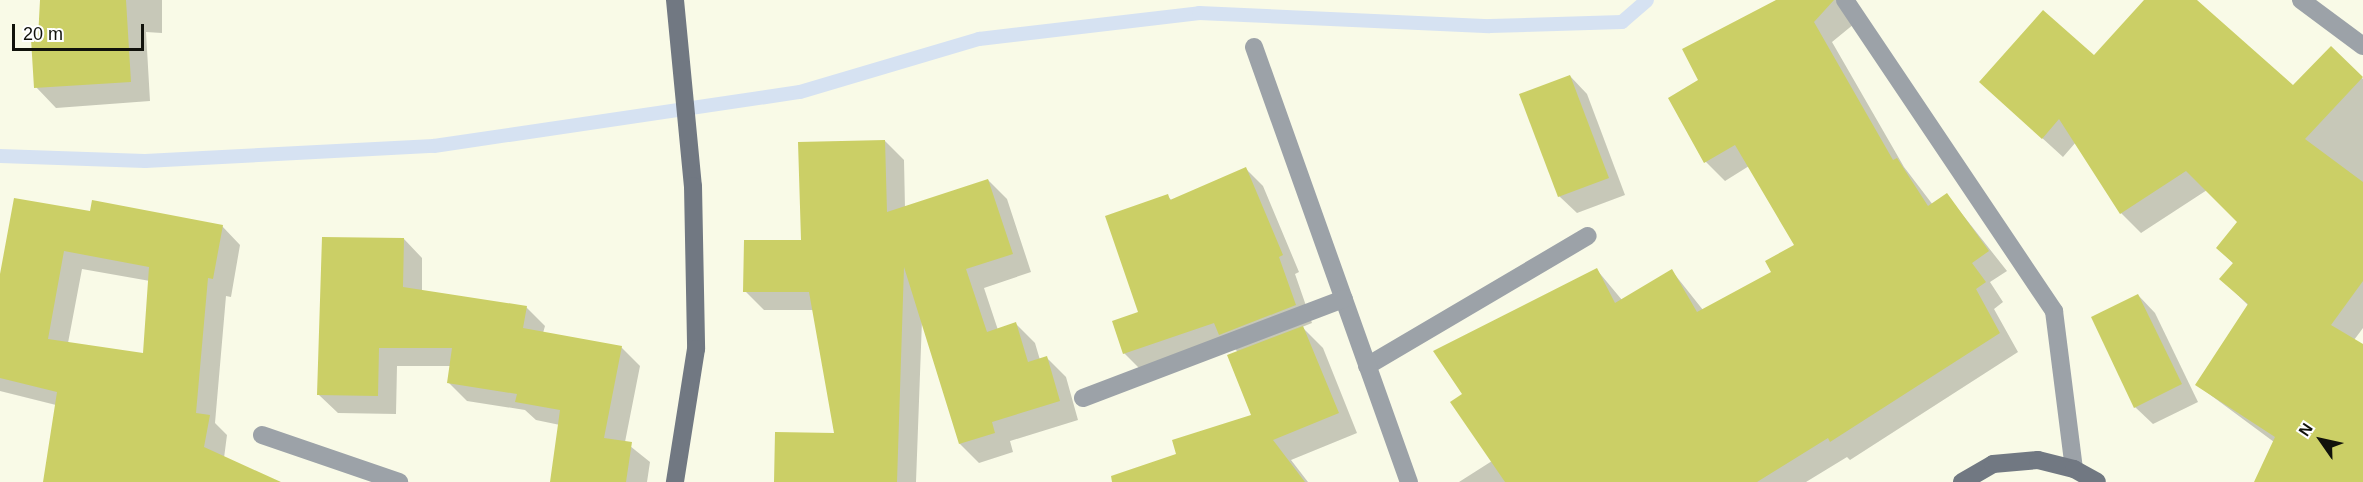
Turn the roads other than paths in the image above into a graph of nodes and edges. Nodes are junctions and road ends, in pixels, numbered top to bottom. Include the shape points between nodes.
1 (675, 0) edge
2 (1845, 0) edge
3 (2301, 0) edge
4 (2363, 46) edge
5 (1254, 47) dead end
6 (1588, 236) dead end
7 (1344, 299) junction
8 (1367, 366) junction
9 (1083, 398) dead end
10 (262, 435) dead end
11 (2074, 469) junction
12 (399, 482) edge
13 (675, 482) edge
14 (1409, 482) edge
15 (1962, 482) edge
16 (2097, 482) edge

1 - 13 street via 693,186 696,349
2 - 11 street via 2054,311
3 - 4 street
5 - 7 street
6 - 8 street
7 - 8 street
7 - 9 street
8 - 14 street
10 - 12 street
11 - 15 street via 2038,460 1993,464
11 - 16 street

